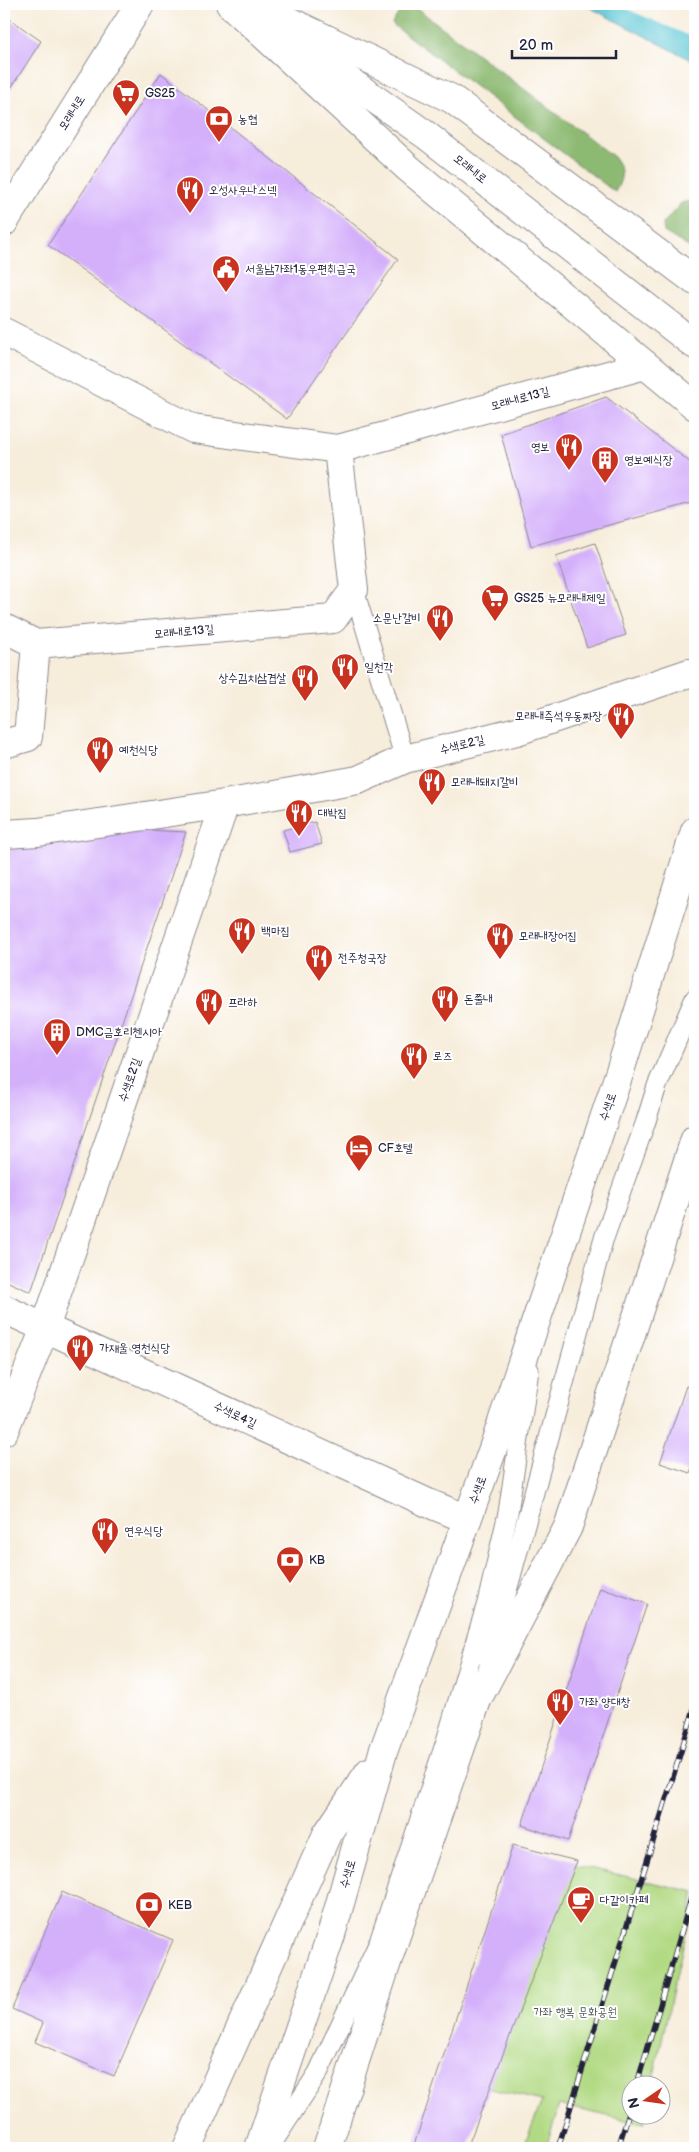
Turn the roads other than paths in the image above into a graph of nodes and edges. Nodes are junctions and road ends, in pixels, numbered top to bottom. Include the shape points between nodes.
1 (140, 4) edge
2 (230, 4) edge
3 (238, 4) edge
4 (253, 4) edge
5 (4, 222) edge
6 (695, 281) edge
7 (4, 332) edge
8 (695, 345) edge
9 (645, 366) junction
10 (695, 406) edge
11 (338, 448) junction
12 (354, 590) junction
13 (4, 628) edge
14 (36, 644) junction
15 (695, 674) edge
16 (4, 744) edge
17 (405, 759) junction
18 (225, 804) junction
19 (695, 832) edge
20 (4, 834) edge
21 (695, 998) edge
22 (695, 1139) edge
23 (4, 1309) edge
24 (537, 1317) junction
25 (45, 1328) junction
26 (4, 1431) edge
27 (468, 1519) junction
28 (478, 1700) junction
29 (383, 1752) junction
30 (188, 2148) edge
31 (260, 2148) edge
32 (269, 2148) edge
33 (327, 2148) edge

1 - 5 main road, 모래내로
2 - 9 main road via 408,168
3 - 8 main road, 모래내로 via 426,135
4 - 6 main road via 452,99
7 - 11 main road, 모래내로13길 via 193,429
9 - 10 main road
9 - 11 main road, 모래내로13길
11 - 12 main road
12 - 14 main road, 모래내로13길 via 333,618
12 - 17 lane
13 - 14 main road
14 - 16 main road via 28,737
15 - 17 main road, 수색로2길 via 689,673 517,731
17 - 18 main road, 수색로2길 via 358,780
18 - 20 main road, 수색로2길 via 38,832
18 - 25 main road, 수색로2길
19 - 24 main road, 수색로 via 620,1071
21 - 28 lane via 657,1086 603,1241
22 - 28 main road via 568,1527
23 - 25 main road, 수색로4길
24 - 27 main road, 수색로
24 - 32 lane via 508,1513 487,1603 446,1741 377,1949 318,2073
25 - 26 main road, 수색로2길
25 - 27 main road, 수색로4길
27 - 29 main road, 수색로
28 - 33 main road via 390,1953
29 - 30 main road via 327,1834
29 - 31 main road, 수색로 via 330,1935

